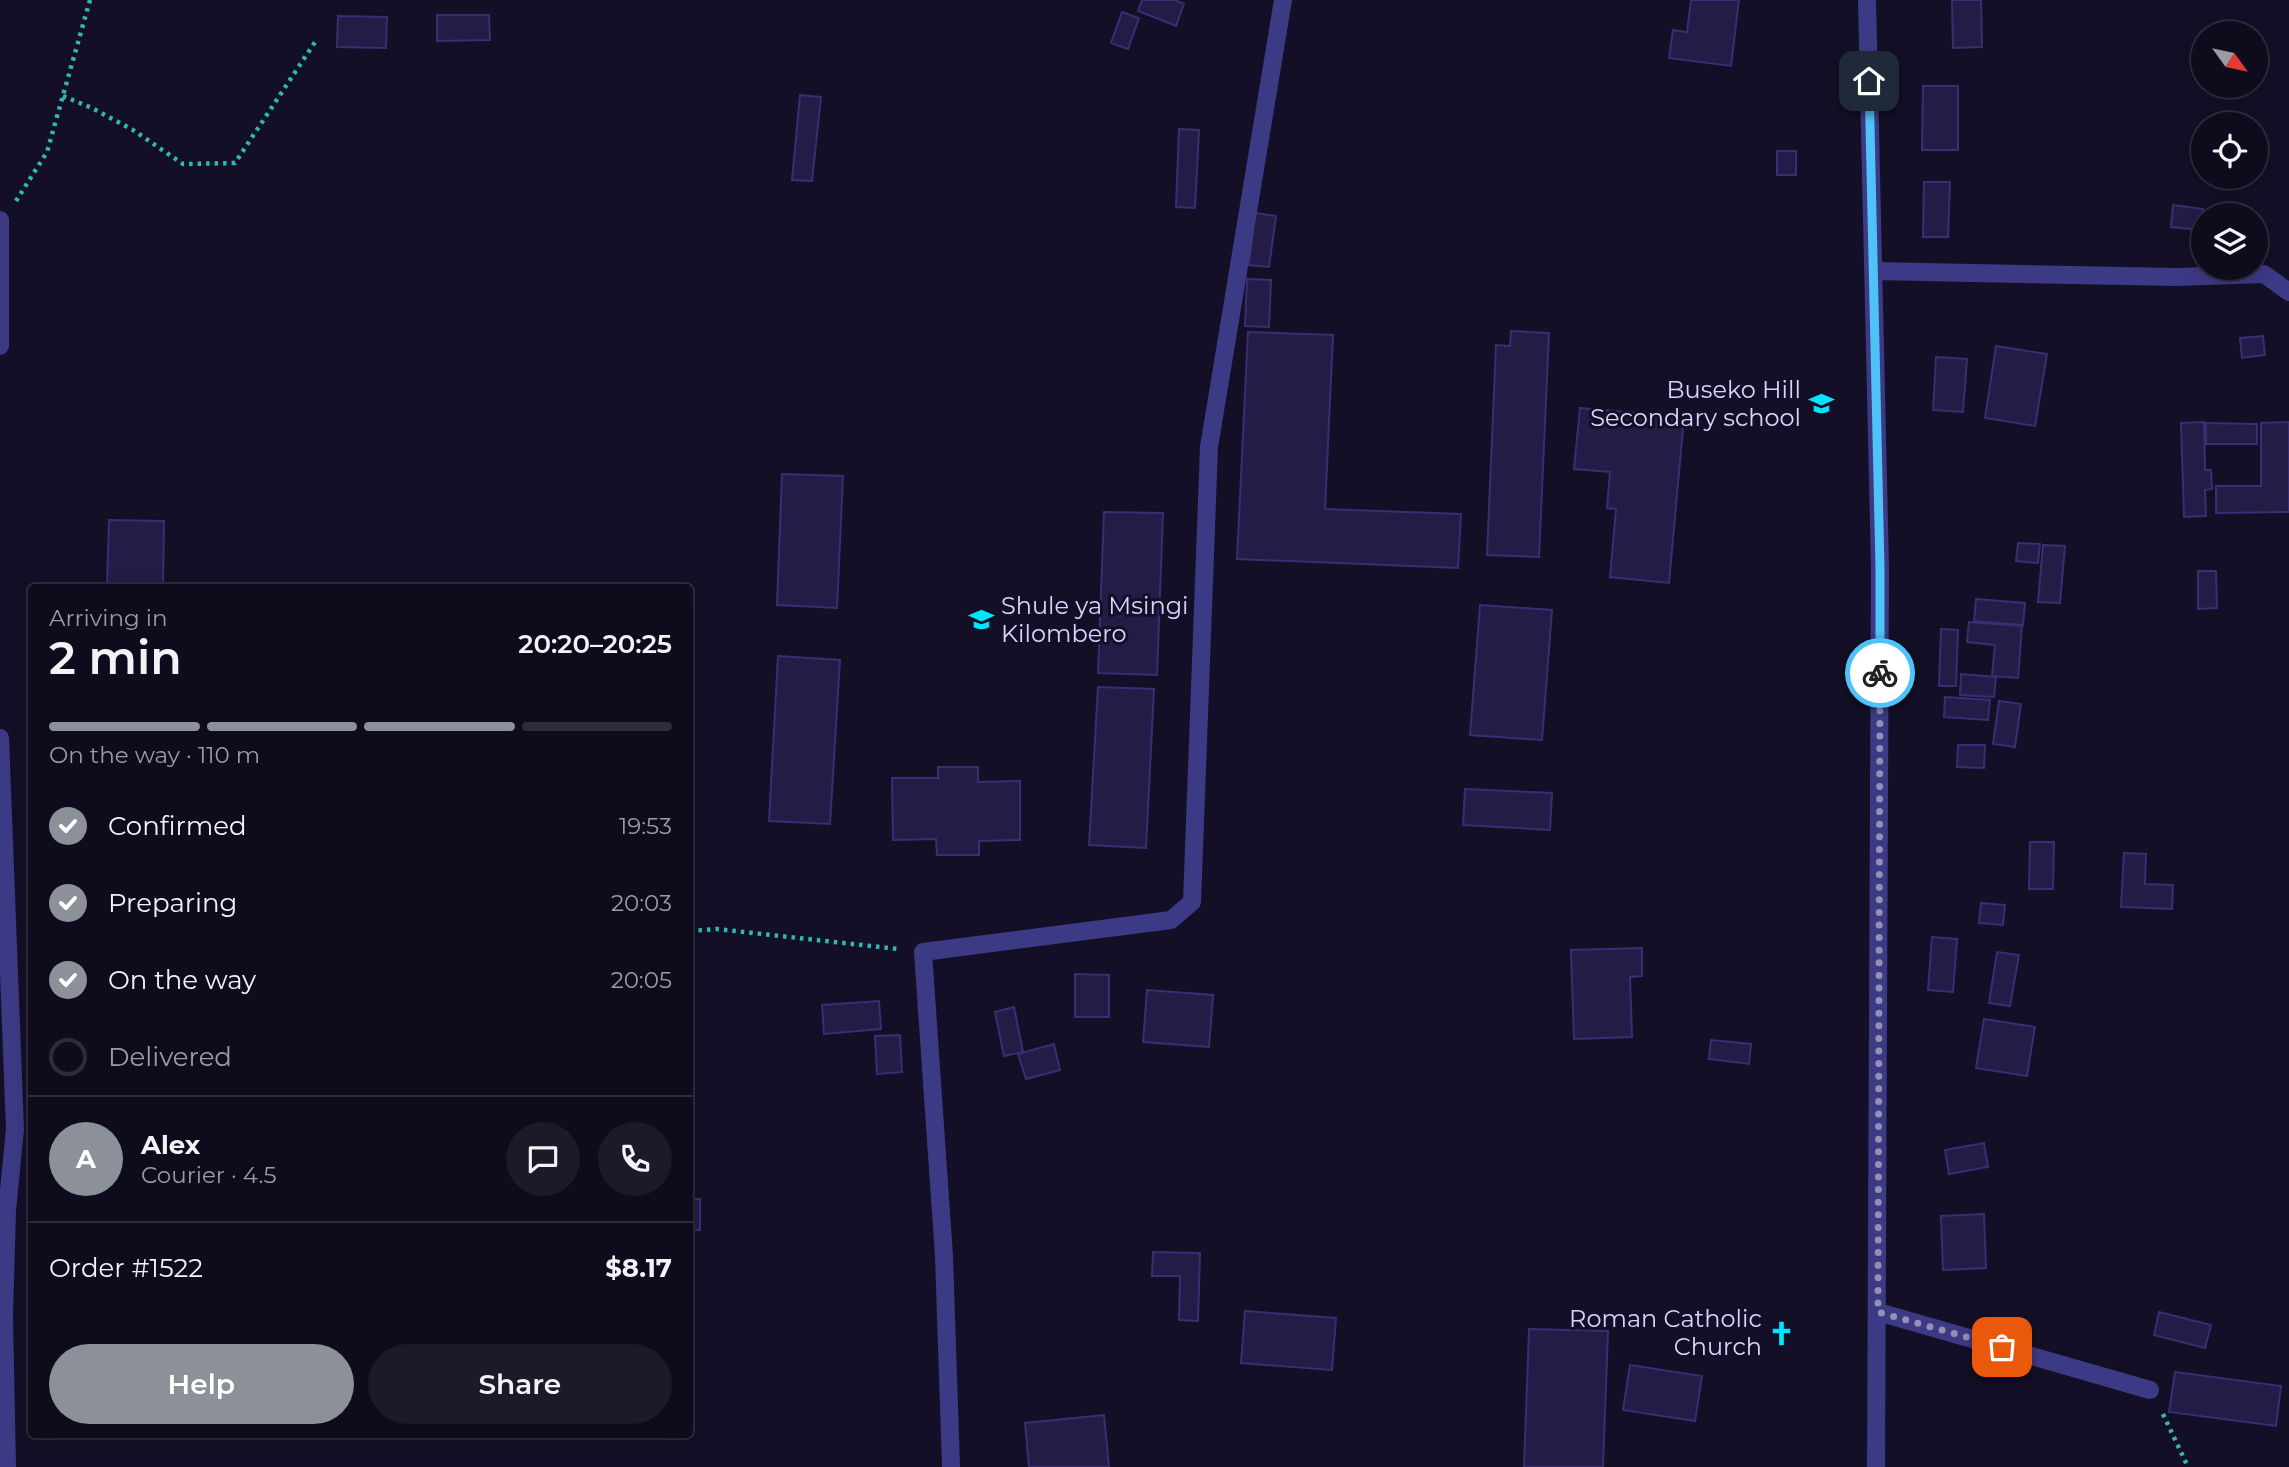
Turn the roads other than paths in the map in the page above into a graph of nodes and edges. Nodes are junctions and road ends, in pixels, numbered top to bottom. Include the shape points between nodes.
1 (1283, 0) edge
2 (1867, 0) edge
3 (0, 223) edge
4 (1874, 271) junction
5 (2289, 292) edge
6 (0, 346) edge
7 (0, 738) edge
8 (1878, 1312) junction
9 (2150, 1390) road end
10 (8, 1467) edge
11 (951, 1467) edge
12 (1876, 1467) edge

1 - 11 street via 1209,447 1192,902 1171,920 923,952 944,1256
2 - 4 street
3 - 6 street
4 - 5 street via 2178,277 2264,274
4 - 8 street via 1880,568
7 - 10 street via 15,1129 4,1316
8 - 9 street
8 - 12 street

